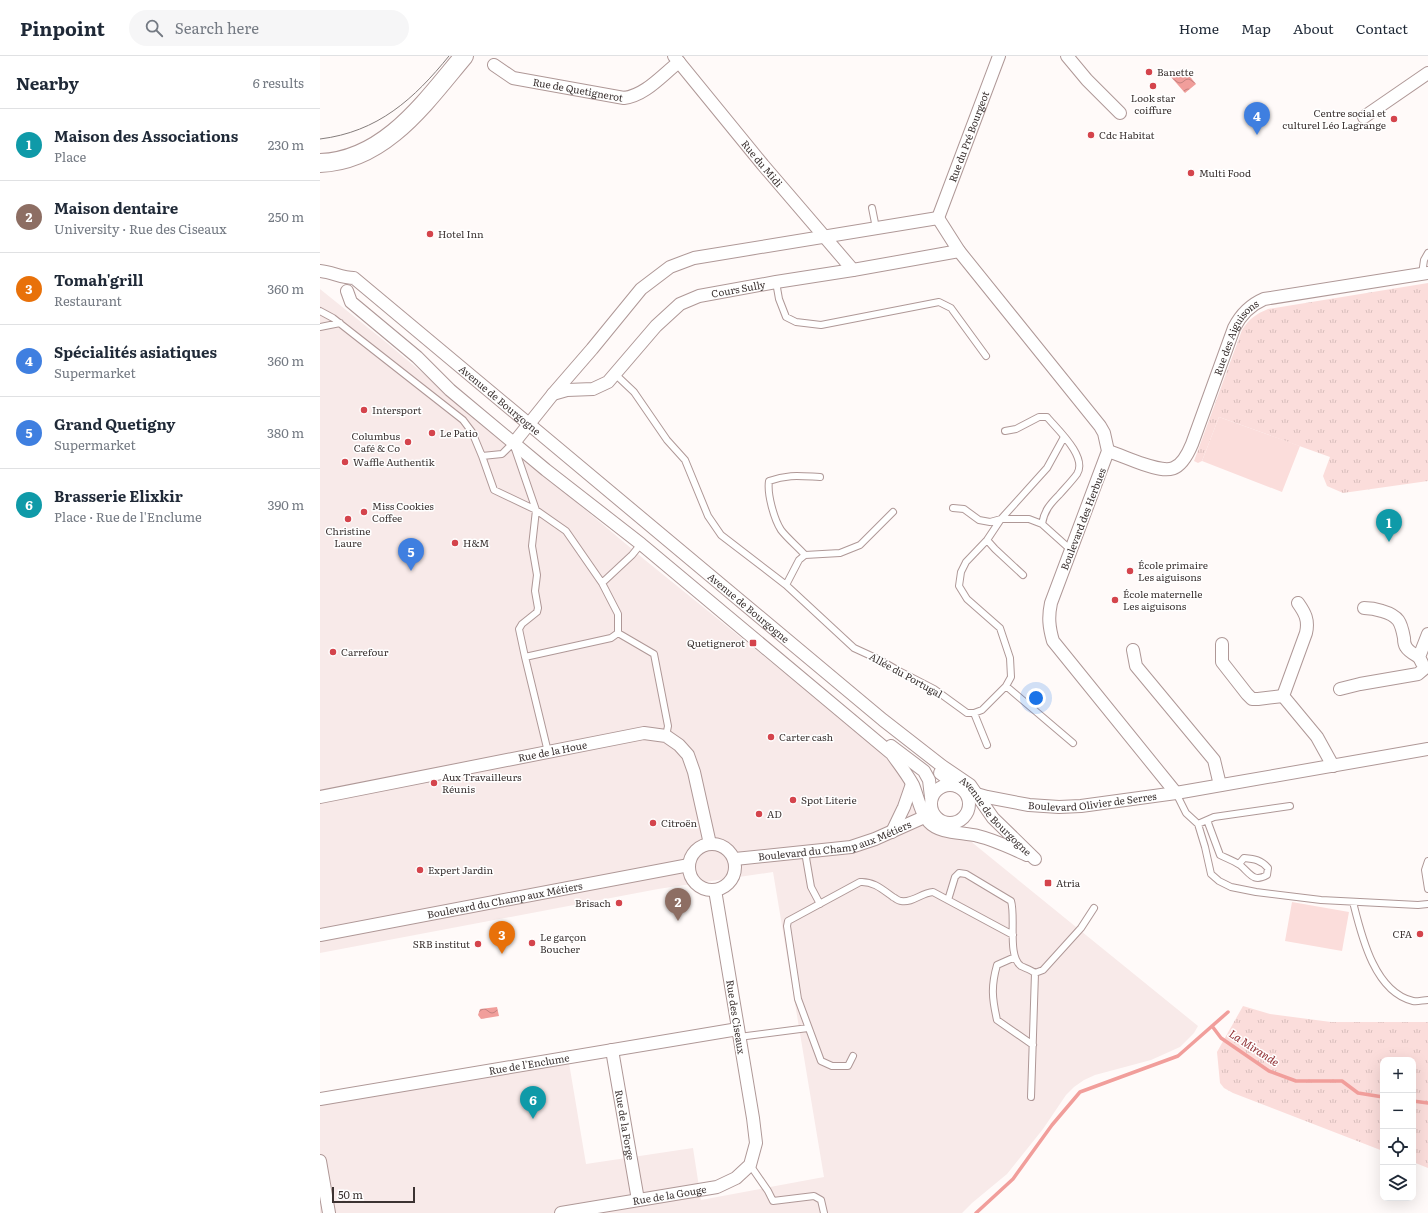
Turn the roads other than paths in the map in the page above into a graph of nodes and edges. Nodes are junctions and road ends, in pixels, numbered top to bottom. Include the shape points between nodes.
1 (464, 56) edge
2 (999, 56) edge
3 (1067, 56) edge
4 (676, 59) edge
5 (494, 64) dead end
6 (1428, 72) edge
7 (1120, 113) dead end
8 (1364, 117) dead end
9 (388, 137) junction
10 (320, 154) edge
11 (320, 163) edge
12 (872, 208) dead end
13 (938, 218) junction
14 (876, 228) junction
15 (824, 237) junction
16 (959, 251) junction
17 (1428, 253) edge
18 (853, 270) junction
19 (320, 271) edge
20 (1425, 273) edge
21 (320, 276) edge
22 (776, 282) junction
23 (320, 311) edge
24 (340, 323) junction
25 (320, 327) edge
26 (986, 356) dead end
27 (615, 374) junction
28 (553, 394) junction
29 (527, 426) junction
30 (1005, 431) dead end
31 (1064, 437) junction
32 (515, 441) junction
33 (1108, 451) junction
34 (482, 456) junction
35 (820, 477) dead end
36 (953, 508) dead end
37 (536, 510) junction
38 (893, 512) dead end
39 (1002, 520) junction
40 (1042, 524) junction
41 (987, 540) junction
42 (641, 544) junction
43 (1071, 550) junction
44 (805, 555) junction
45 (1023, 575) dead end
46 (602, 583) junction
47 (786, 585) junction
48 (1298, 602) dead end
49 (1364, 608) dead end
50 (618, 634) junction
51 (1428, 634) edge
52 (1222, 644) dead end
53 (1133, 650) dead end
54 (525, 657) junction
55 (1419, 657) junction
56 (1426, 670) edge
57 (1006, 686) junction
58 (1340, 690) dead end
59 (1282, 696) junction
60 (974, 713) junction
61 (666, 736) junction
62 (1073, 743) dead end
63 (988, 745) dead end
64 (1428, 749) edge
65 (548, 752) junction
66 (1333, 766) junction
67 (912, 784) junction
68 (1220, 785) junction
69 (960, 788) junction
70 (1176, 792) junction
71 (320, 797) edge
72 (931, 797) junction
73 (981, 797) junction
74 (1290, 806) dead end
75 (969, 809) junction
76 (929, 815) junction
77 (1207, 820) junction
78 (1198, 824) junction
79 (892, 832) junction
80 (710, 844) junction
81 (805, 852) junction
82 (735, 860) junction
83 (1428, 861) edge
84 (1239, 864) junction
85 (689, 865) junction
86 (1428, 889) edge
87 (715, 890) junction
88 (948, 900) junction
89 (1353, 902) junction
90 (820, 904) junction
91 (1428, 904) edge
92 (1094, 908) dead end
93 (320, 935) edge
94 (1013, 935) junction
95 (1015, 957) junction
96 (1035, 972) junction
97 (1428, 1000) edge
98 (808, 1028) junction
99 (738, 1033) junction
100 (1033, 1045) junction
101 (612, 1050) junction
102 (853, 1056) dead end
103 (1031, 1097) dead end
104 (320, 1099) edge
105 (320, 1161) edge
106 (750, 1165) junction
107 (638, 1200) junction
108 (329, 1213) edge
109 (561, 1213) edge
110 (824, 1213) edge

1 - 9 main road via 424,105
2 - 13 street, Rue du Pré Bourgeot
3 - 7 street
4 - 5 street, Rue de Quetignerot via 640,94 624,98 513,78
4 - 15 street, Rue du Midi
6 - 8 street
9 - 10 main road via 340,152
9 - 11 main road via 369,149 347,158
12 - 14 lane
13 - 14 street
13 - 16 street
14 - 15 street
15 - 18 street, Rue du Midi
15 - 28 street via 694,258 670,267 641,289
16 - 18 street, Cours Sully
16 - 33 street via 1100,426
17 - 20 lane via 1424,260
18 - 22 street, Cours Sully
19 - 29 street, Avenue de Bourgogne via 344,278
20 - 33 street, Rue des Aiguisons via 1256,302 1243,314 1234,328 1192,444 1183,461 1164,470
21 - 32 street, Avenue de Bourgogne via 338,283 383,320
22 - 26 lane via 786,317 796,322 821,325 939,302 951,308
22 - 27 street, Cours Sully via 700,296 680,304 656,326
23 - 24 lane
24 - 25 lane
24 - 34 lane via 464,420
27 - 28 street, Cours Sully via 608,382 593,389 568,390
27 - 47 lane, Allée du Portugal via 634,392 667,440 685,460 708,516 721,535
28 - 29 street
29 - 32 street
29 - 69 street, Avenue de Bourgogne via 842,693
29 - 73 street, Avenue de Bourgogne via 883,720 965,781
30 - 31 lane via 1016,429 1038,417 1047,417
31 - 39 lane via 1047,468
31 - 40 lane via 1073,447 1079,461 1078,473 1048,507
32 - 34 lane via 502,454
32 - 37 lane
32 - 42 street, Avenue de Bourgogne via 546,470
32 - 72 street, Avenue de Bourgogne via 665,556 924,771 929,780
33 - 43 street, Boulevard des Herbues
34 - 37 lane via 494,490
35 - 44 lane via 781,476 769,481 770,498 778,524
36 - 39 lane via 964,509 979,520
37 - 46 lane via 566,531
37 - 54 lane via 532,546 537,575 535,591 538,608 519,629
38 - 44 lane via 860,545 840,553
39 - 40 lane via 1029,520
39 - 41 lane
40 - 43 lane
41 - 45 lane
41 - 57 lane via 966,562 959,586 966,599 1000,628 1010,658 1011,677
42 - 46 lane
42 - 67 street, Avenue de Bourgogne via 892,754
43 - 70 street, Boulevard des Herbues via 1049,613 1053,640
44 - 47 lane via 799,560
46 - 50 lane via 618,614
47 - 60 lane, Allée du Portugal via 854,648 934,688 967,713
48 - 59 street via 1308,625
49 - 55 street via 1390,613 1396,617 1400,621 1407,648
50 - 54 lane via 604,640
50 - 61 lane via 654,654 668,726
51 - 55 street
52 - 59 street via 1222,662 1252,699
53 - 68 street via 1136,666 1214,760
54 - 65 lane
55 - 56 street
56 - 58 street via 1418,674
57 - 60 lane via 982,710
57 - 62 lane
59 - 66 street via 1317,736
60 - 63 lane
61 - 65 street, Rue de la Houe via 644,733
61 - 80 street, Rue de la Houe via 688,755
64 - 66 street, Boulevard Olivier de Serres
65 - 71 street, Rue de la Houe
66 - 68 street, Boulevard Olivier de Serres
67 - 76 street, Avenue de Bourgogne
67 - 79 street
68 - 70 street, Boulevard Olivier de Serres
69 - 72 street via 951,785 939,788
69 - 73 street, Boulevard Olivier de Serres
69 - 75 street via 968,798
70 - 73 street, Boulevard Olivier de Serres via 1059,807
70 - 78 lane via 1186,813
72 - 76 street
73 - 75 street
73 - 76 street, Avenue de Bourgogne via 993,818 1035,859 978,836 935,827
74 - 77 lane
75 - 76 street via 961,820 949,824
76 - 79 street, Boulevard du Champ aux Métiers
77 - 78 lane
77 - 84 lane via 1220,855
78 - 89 lane via 1210,874 1219,881 1231,887 1256,892
79 - 81 street, Boulevard du Champ aux Métiers via 851,847
80 - 82 street via 725,847
80 - 85 street via 696,851
81 - 82 street, Boulevard du Champ aux Métiers
81 - 90 lane via 811,887
82 - 87 street via 736,868 730,883
83 - 86 lane via 1425,870
84 - 84 lane via 1252,877 1262,878 1267,875 1268,868 1264,862 1244,858
85 - 87 street via 696,884 707,890
85 - 93 street, Boulevard du Champ aux Métiers
87 - 99 street, Rue des Ciseaux
88 - 90 lane via 933,892 909,901 899,901 876,885 860,882
88 - 94 lane
88 - 94 lane via 955,877 959,873 966,874 1011,901
89 - 91 lane
89 - 97 lane via 1361,937 1374,966 1391,989 1399,996 1414,1002
90 - 98 lane via 788,921 787,926 798,999
92 - 96 lane via 1081,928 1043,970
94 - 95 lane
95 - 96 lane via 1020,965
95 - 100 lane via 996,965 992,994 997,1020
96 - 100 lane
98 - 99 lane
98 - 102 lane via 820,1061 832,1066 848,1066
99 - 101 street, Rue de l'Enclume
99 - 106 street, Rue des Ciseaux via 756,1144
100 - 103 lane
101 - 104 street, Rue de l'Enclume
101 - 107 street, Rue de la Forge
105 - 108 street
106 - 107 street, Rue de la Gouge via 736,1178 717,1187
106 - 110 lane via 773,1201 814,1196 821,1200
107 - 109 street, Rue de la Gouge

